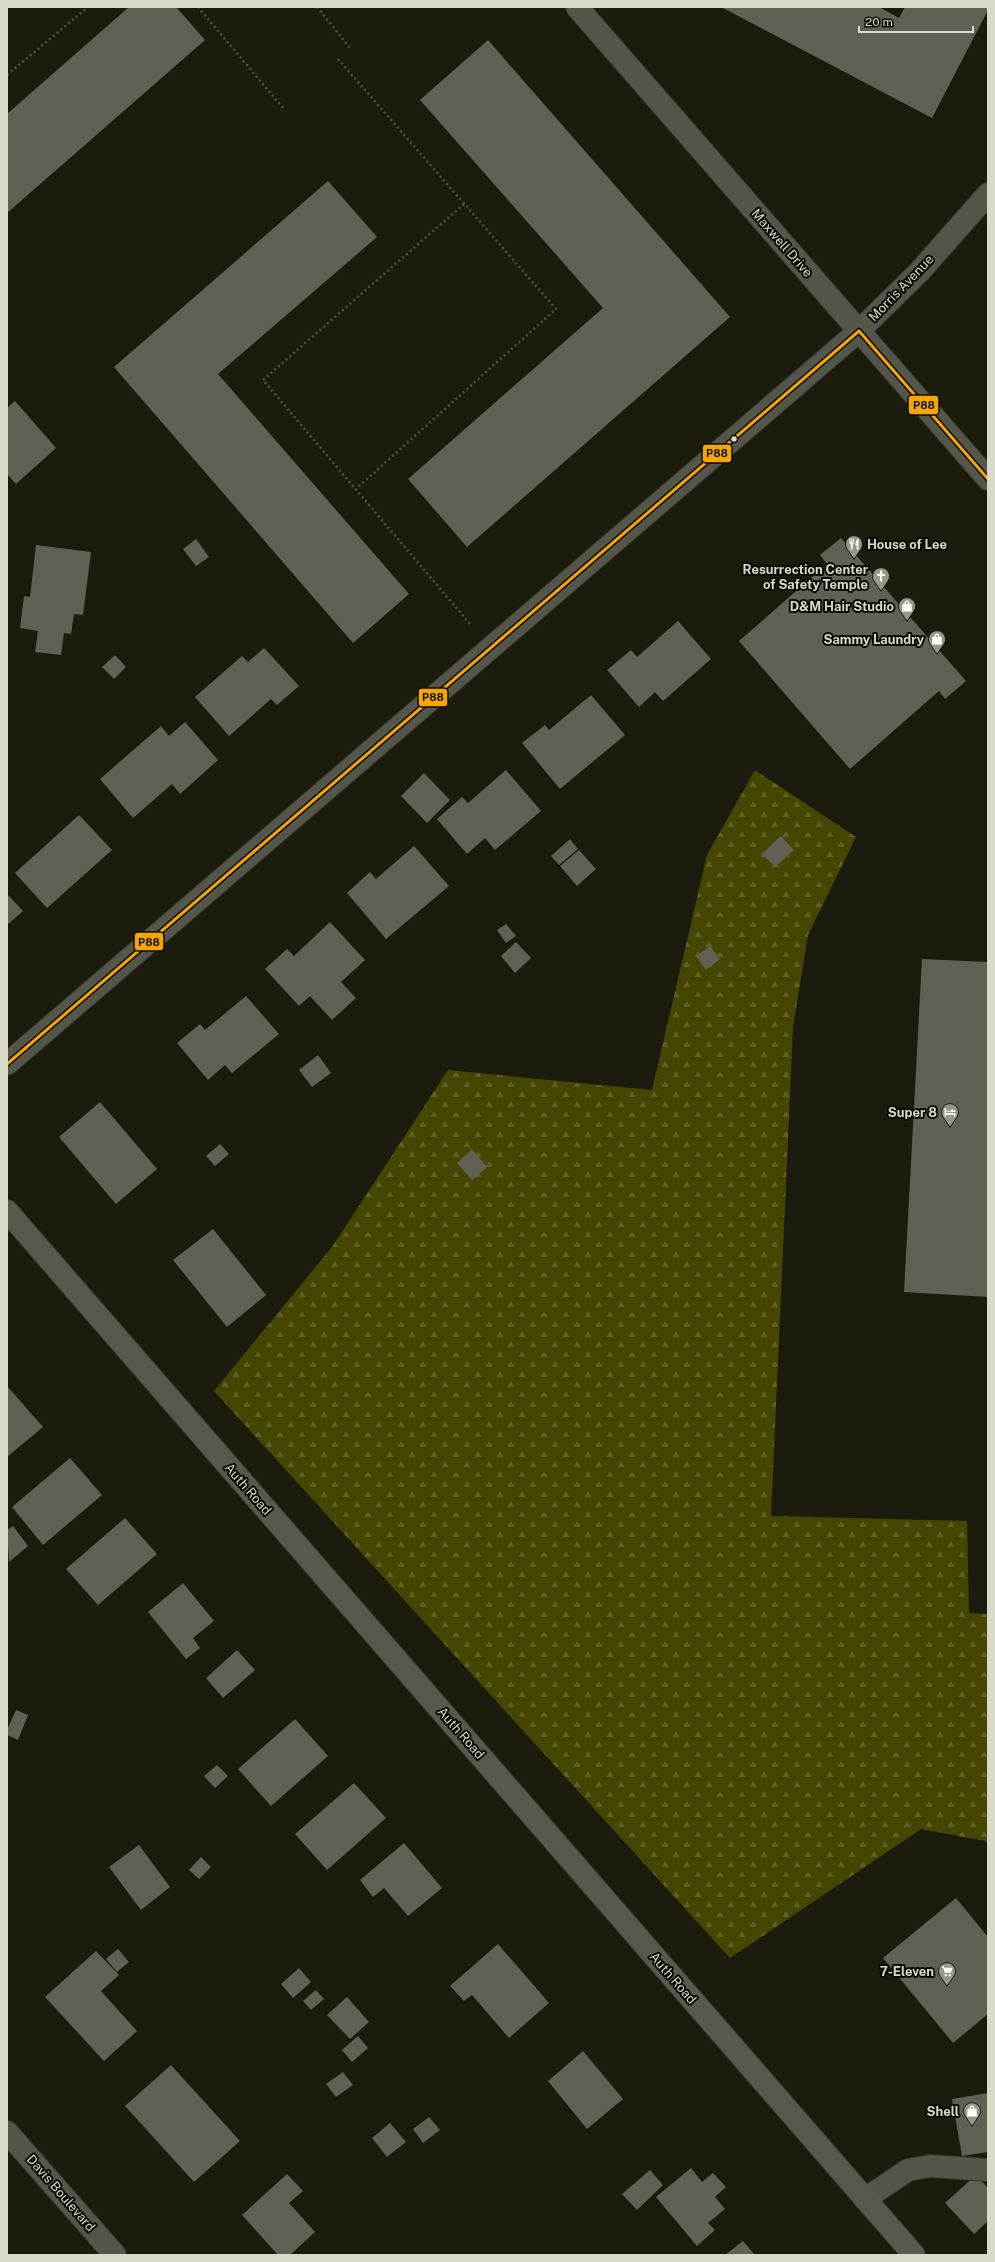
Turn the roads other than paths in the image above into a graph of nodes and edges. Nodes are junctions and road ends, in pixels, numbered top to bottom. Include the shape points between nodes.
1 (577, 7) edge
2 (988, 194) edge
3 (859, 331) junction
4 (988, 479) edge
5 (7, 1064) edge
6 (7, 1211) edge
7 (7, 2132) edge
8 (988, 2170) edge
9 (865, 2199) junction
10 (115, 2255) edge
11 (914, 2255) edge

1 - 3 street, Maxwell Drive
2 - 3 street, Morris Avenue via 920,271
3 - 4 street, Maxwell Drive
3 - 5 street, Morris Avenue
6 - 9 main road, Auth Road
7 - 10 street, Davis Boulevard
8 - 9 street via 930,2166 908,2170
9 - 11 main road, Auth Road

